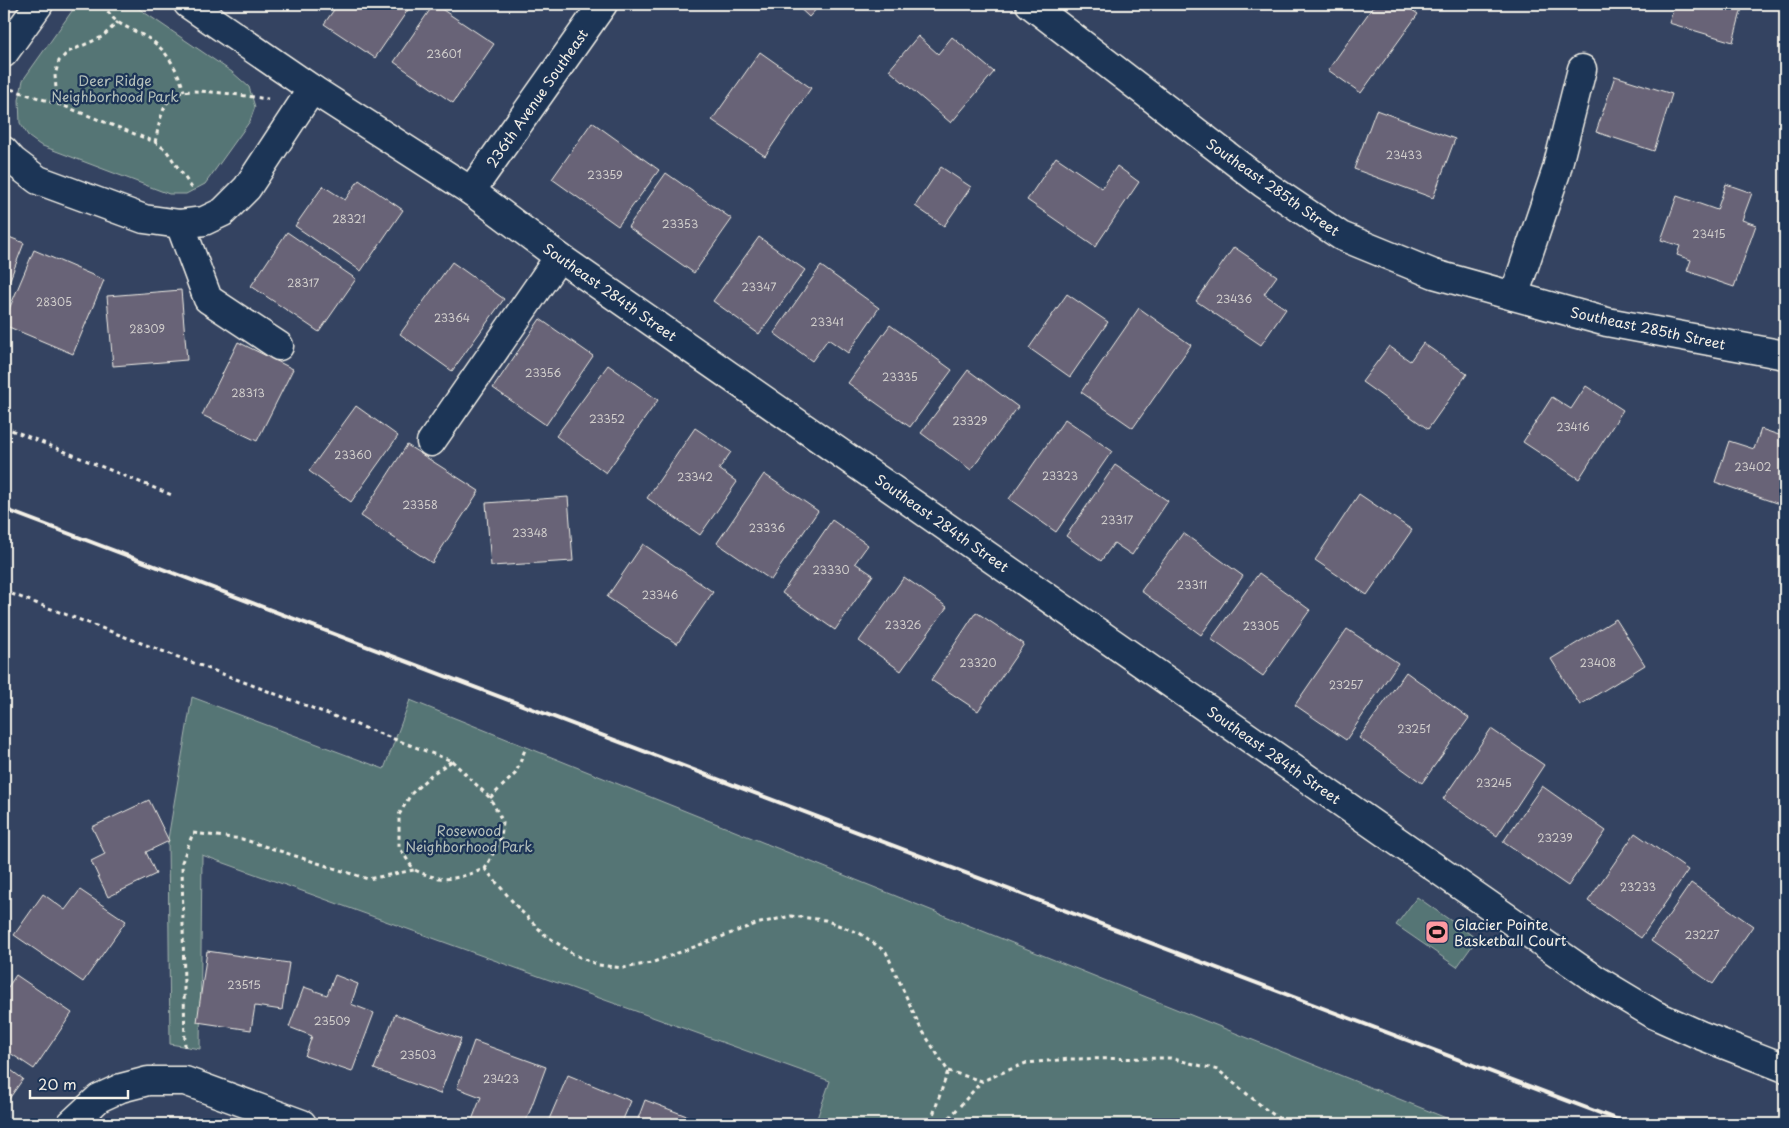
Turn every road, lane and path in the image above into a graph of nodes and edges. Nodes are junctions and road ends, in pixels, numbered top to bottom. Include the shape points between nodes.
1 (39, 4) edge
2 (104, 4) edge
3 (188, 4) edge
4 (603, 4) edge
5 (1030, 4) edge
6 (118, 22) junction
7 (4, 53) edge
8 (1582, 69) dead end
9 (4, 87) edge
10 (184, 91) junction
11 (307, 96) junction
12 (57, 104) junction
13 (155, 142) junction
14 (4, 152) edge
15 (471, 191) junction
16 (211, 217) junction
17 (180, 224) junction
18 (559, 257) junction
19 (1514, 296) junction
20 (279, 346) dead end
21 (1785, 355) edge
22 (4, 427) edge
23 (431, 442) dead end
24 (172, 495) dead end
25 (4, 591) edge
26 (526, 747) dead end
27 (452, 761) junction
28 (490, 798) junction
29 (485, 869) junction
30 (414, 870) junction
31 (1785, 1068) edge
32 (948, 1070) junction
33 (185, 1081) junction
34 (982, 1082) junction
35 (71, 1124) edge
36 (302, 1124) edge
37 (930, 1124) edge
38 (944, 1124) edge
39 (1287, 1124) edge

1 - 7 street
2 - 6 path via 109,15
3 - 11 street, Southeast 284th Street
4 - 15 street, 236th Avenue Southeast
5 - 19 street, Southeast 285th Street via 1264,184 1340,236 1434,274
6 - 10 path via 160,48 179,75
6 - 12 path via 102,37 68,52 60,61 55,75
8 - 19 street via 1556,172
9 - 12 path
10 - 11 path
10 - 13 path via 166,104
11 - 15 street, Southeast 284th Street
11 - 16 street via 247,188 223,212
12 - 13 path
13 - 16 path via 166,150
14 - 17 street via 38,180 144,219
15 - 18 street, Southeast 284th Street
16 - 17 street
17 - 20 street via 208,299
18 - 23 street
18 - 31 street, Southeast 284th Street via 1595,979 1655,1015
19 - 21 street, Southeast 285th Street via 1607,322
22 - 24 path
25 - 27 path
26 - 28 path via 516,773
27 - 28 path
27 - 30 path via 410,794 399,815 399,847
28 - 29 path via 503,822 501,838
29 - 30 path via 443,880
29 - 32 path via 544,934 573,954 598,965 623,968 651,963 756,924 791,916 826,920 862,934 886,952 920,1027
30 - 33 path via 368,879 242,839 193,833 182,862
32 - 34 path
32 - 37 path
33 - 35 street via 148,1081 121,1088 99,1098
33 - 36 street
34 - 38 path
34 - 39 path via 1026,1063 1170,1058 1218,1070

